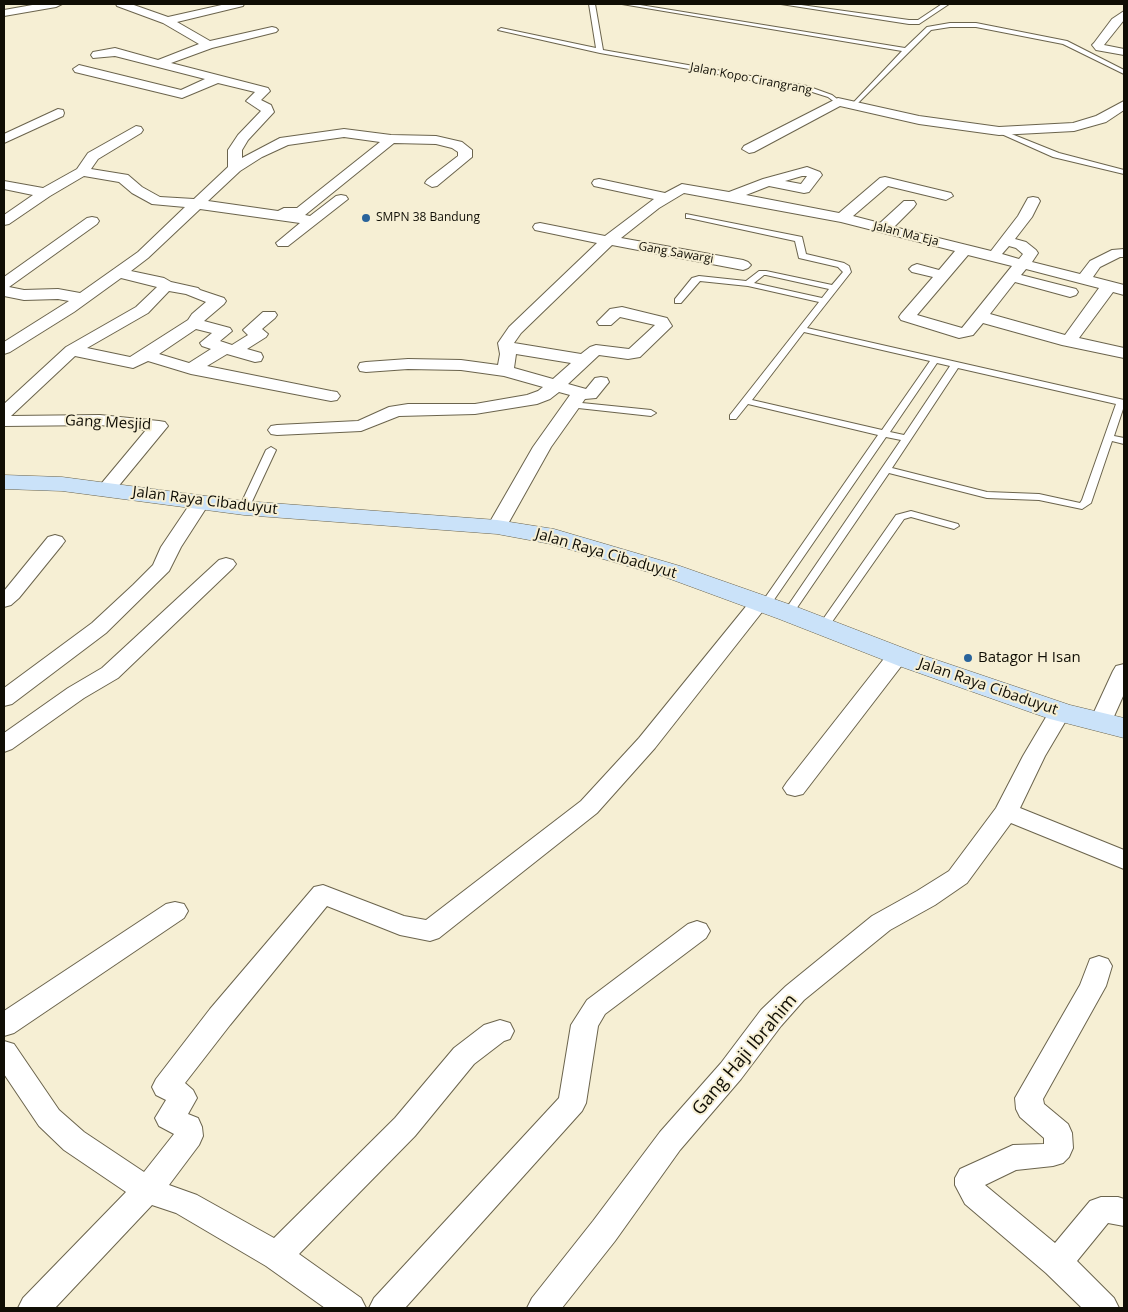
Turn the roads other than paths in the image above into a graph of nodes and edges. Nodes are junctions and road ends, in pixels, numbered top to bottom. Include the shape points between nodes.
1 (56, 4) edge
2 (120, 4) edge
3 (239, 4) edge
4 (592, 4) edge
5 (624, 4) edge
6 (784, 4) edge
7 (946, 4) edge
8 (4, 13) edge
9 (1124, 14) edge
10 (167, 21) junction
11 (272, 30) dead end
12 (501, 30) dead end
13 (212, 32) dead end
14 (195, 36) junction
15 (178, 40) dead end
16 (208, 45) junction
17 (908, 50) junction
18 (600, 51) junction
19 (1124, 52) edge
20 (97, 55) dead end
21 (158, 64) junction
22 (79, 69) dead end
23 (1124, 72) edge
24 (218, 78) junction
25 (838, 102) junction
26 (855, 104) junction
27 (1124, 105) edge
28 (58, 113) dead end
29 (136, 130) dead end
30 (999, 131) junction
31 (4, 139) edge
32 (391, 139) junction
33 (750, 149) dead end
34 (236, 168) junction
35 (82, 172) junction
36 (1124, 172) edge
37 (768, 182) dead end
38 (432, 183) dead end
39 (599, 184) dead end
40 (4, 185) edge
41 (45, 193) junction
42 (730, 196) junction
43 (946, 196) dead end
44 (666, 197) junction
45 (341, 198) dead end
46 (201, 200) junction
47 (1033, 201) dead end
48 (909, 204) dead end
49 (690, 216) dead end
50 (842, 218) junction
51 (4, 220) edge
52 (311, 220) junction
53 (92, 221) dead end
54 (540, 228) dead end
55 (883, 229) junction
56 (608, 241) junction
57 (1006, 242) junction
58 (283, 243) dead end
59 (965, 249) junction
60 (1124, 253) edge
61 (992, 256) junction
62 (1022, 264) junction
63 (743, 265) dead end
64 (917, 269) dead end
65 (117, 273) junction
66 (943, 275) junction
67 (1012, 277) junction
68 (1084, 279) junction
69 (4, 284) edge
70 (748, 284) junction
71 (166, 286) junction
72 (835, 288) junction
73 (1117, 288) edge
74 (4, 291) edge
75 (1070, 292) dead end
76 (24, 295) junction
77 (82, 298) junction
78 (678, 301) dead end
79 (824, 301) junction
80 (4, 309) edge
81 (269, 315) dead end
82 (981, 317) junction
83 (605, 322) dead end
84 (194, 323) junction
85 (802, 330) junction
86 (1068, 342) junction
87 (506, 347) junction
88 (4, 349) edge
89 (72, 350) junction
90 (230, 350) junction
91 (1124, 353) edge
92 (146, 355) junction
93 (255, 357) dead end
94 (584, 360) junction
95 (935, 360) junction
96 (956, 364) junction
97 (366, 367) dead end
98 (194, 369) junction
99 (505, 371) junction
100 (601, 382) dead end
101 (555, 386) junction
102 (331, 396) dead end
103 (11, 397) edge
104 (576, 399) junction
105 (746, 401) junction
106 (1123, 402) edge
107 (4, 413) edge
108 (651, 413) dead end
109 (733, 416) dead end
110 (4, 421) edge
111 (277, 430) dead end
112 (884, 433) junction
113 (1108, 437) junction
114 (907, 439) junction
115 (1124, 441) edge
116 (272, 450) dead end
117 (886, 469) junction
118 (4, 482) edge
119 (105, 490) junction
120 (201, 502) junction
121 (244, 508) junction
122 (497, 526) junction
123 (954, 526) dead end
124 (55, 541) dead end
125 (226, 564) dead end
126 (6, 596) edge
127 (771, 607) junction
128 (823, 627) junction
129 (898, 656) junction
130 (1124, 671) edge
131 (4, 699) edge
132 (1060, 712) junction
133 (1112, 726) edge
134 (4, 744) edge
135 (795, 788) dead end
136 (1006, 812) junction
137 (1124, 860) edge
138 (175, 911) dead end
139 (697, 931) dead end
140 (1099, 966) dead end
141 (4, 1025) edge
142 (500, 1031) dead end
143 (4, 1052) edge
144 (147, 1190) junction
145 (1124, 1212) edge
146 (277, 1256) junction
147 (1057, 1263) junction
148 (34, 1308) edge
149 (350, 1308) edge
150 (385, 1308) edge
151 (543, 1308) edge
152 (1103, 1308) edge

1 - 8 street
2 - 10 street
3 - 10 street
4 - 18 lane
5 - 17 lane
6 - 7 lane via 918,22
9 - 19 street via 1098,46
10 - 14 street
11 - 16 street
12 - 18 lane, Jalan Kopo Cirangrang
13 - 14 street
14 - 15 street
14 - 16 street
16 - 21 street
17 - 23 lane via 929,28 976,25 1065,42
17 - 26 lane
18 - 25 lane, Jalan Kopo Cirangrang via 807,88
20 - 21 street via 115,52
21 - 24 street
22 - 24 street via 182,94
24 - 34 street via 264,91 252,101 268,110 235,150
25 - 26 street, Jalan Kopo Cirangrang
25 - 33 street
26 - 30 street, Jalan Kopo Cirangrang via 919,120
27 - 30 street, Jalan Kopo Cirangrang via 1101,119 1074,127
28 - 31 street
29 - 35 street via 93,156
30 - 36 lane, Jalan Kopo Cirangrang via 1056,154
32 - 34 street via 344,133 285,141
32 - 38 street via 436,140 465,150 465,157
32 - 46 street via 295,213
34 - 46 street
35 - 41 street
35 - 46 street via 123,178 157,201
37 - 42 street
39 - 44 street
40 - 41 street
41 - 51 street
42 - 44 street, Jalan Ma Eja via 685,188
42 - 50 street, Jalan Ma Eja
43 - 50 street via 884,181
44 - 56 street
45 - 52 street
46 - 52 street
46 - 65 street via 143,255
47 - 57 street
48 - 55 street
49 - 72 lane via 799,239 802,256 846,268 847,272
50 - 55 street, Jalan Ma Eja
52 - 58 street
53 - 69 street
54 - 56 street, Gang Sawargi
55 - 59 street, Jalan Ma Eja
56 - 63 street, Gang Sawargi
56 - 87 street via 514,330 506,340
57 - 61 street
57 - 62 street via 1029,250
59 - 61 street, Jalan Ma Eja
59 - 66 street
60 - 68 street via 1095,264
61 - 62 street, Jalan Ma Eja
62 - 67 street
62 - 68 street, Jalan Ma Eja
64 - 66 street
65 - 71 street via 159,281
65 - 77 street
66 - 82 street via 907,317 964,333
67 - 75 street
67 - 82 street
68 - 73 street, Jalan Ma Eja
70 - 72 lane via 766,273
70 - 78 lane via 699,278
70 - 79 lane
71 - 84 street via 193,291 218,301
71 - 89 street via 142,310
72 - 79 lane
73 - 86 street
74 - 76 street
76 - 77 street
76 - 80 street
77 - 88 street
79 - 85 lane
81 - 90 street via 251,330 260,334
82 - 86 street
83 - 94 street via 616,312 622,312 661,322 664,326 634,353 596,350
84 - 90 street via 224,331 208,343
84 - 92 street
85 - 95 lane
85 - 105 lane
86 - 91 street
87 - 94 street
87 - 99 street
89 - 92 street via 133,363
89 - 103 street
90 - 93 street
90 - 98 street
92 - 98 street
94 - 101 street
95 - 96 lane
95 - 112 lane
96 - 106 lane
96 - 114 lane
97 - 99 street via 461,365
98 - 102 street
99 - 101 street
100 - 104 street via 589,394
101 - 104 street
101 - 111 street via 544,395 506,405 475,409 408,409 360,426
103 - 107 street
104 - 108 lane
104 - 122 street via 542,447
105 - 109 lane
105 - 112 lane
106 - 113 lane
110 - 119 street, Gang Mesjid via 100,420 159,426
112 - 114 lane
112 - 127 lane
113 - 115 lane
113 - 117 lane via 1087,501 1082,506 1038,497 987,495
114 - 117 lane
116 - 121 lane
117 - 127 lane
118 - 119 main road, Jalan Raya Cibaduyut via 62,484
119 - 120 main road, Jalan Raya Cibaduyut
120 - 121 main road, Jalan Raya Cibaduyut
120 - 131 street via 170,546 162,567 99,628
121 - 122 main road, Jalan Raya Cibaduyut
122 - 127 main road, Jalan Raya Cibaduyut via 609,552
123 - 128 lane via 911,514 900,517
124 - 126 street
125 - 134 street via 110,673
127 - 128 main road, Jalan Raya Cibaduyut
127 - 144 street via 589,807 430,931 400,925 323,894 166,1087 183,1098 168,1118 188,1127 189,1136
128 - 129 main road, Jalan Raya Cibaduyut
129 - 132 main road, Jalan Raya Cibaduyut
129 - 135 street
130 - 133 street
132 - 133 main road, Jalan Raya Cibaduyut
132 - 136 street, Gang Haji Ibrahim
136 - 137 street
136 - 151 street, Gang Haji Ibrahim via 958,877 882,923 795,993 670,1141 604,1232
138 - 141 street
139 - 150 street via 596,1007 585,1025 572,1103
140 - 147 street via 1093,986 1029,1098 1030,1110 1058,1133 1058,1148 1045,1156 1013,1158 970,1178 975,1195
142 - 146 street via 464,1056 405,1127
143 - 144 street via 49,1118 81,1146
144 - 146 street via 186,1204
144 - 148 street
145 - 147 street via 1101,1210
146 - 149 street
147 - 152 street

